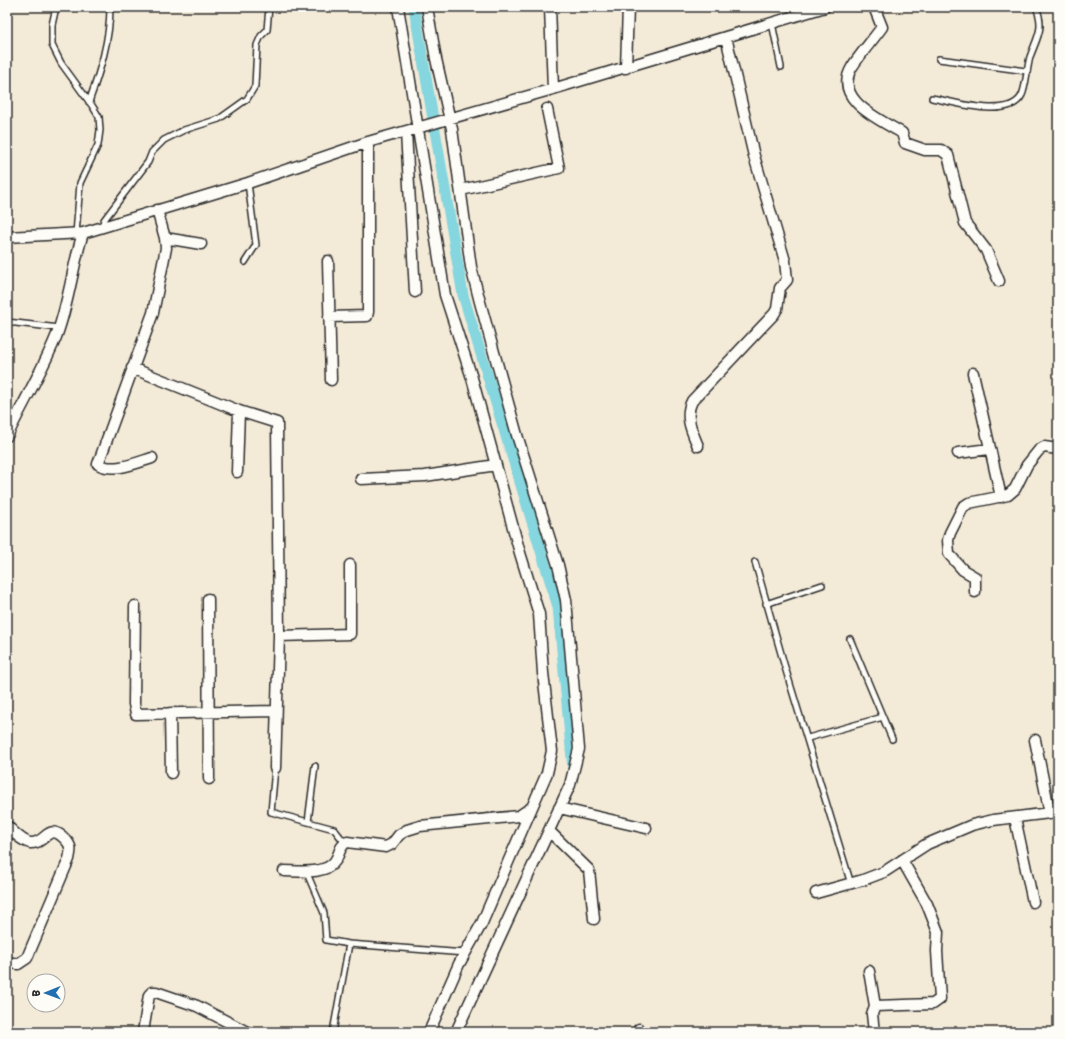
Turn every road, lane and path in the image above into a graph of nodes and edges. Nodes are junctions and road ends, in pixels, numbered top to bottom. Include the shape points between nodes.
1 (56, 7) edge
2 (110, 7) edge
3 (269, 7) edge
4 (398, 7) edge
5 (427, 7) edge
6 (550, 7) edge
7 (628, 7) edge
8 (825, 7) edge
9 (874, 7) edge
10 (1036, 7) edge
11 (799, 11) edge
12 (772, 23) junction
13 (726, 37) junction
14 (939, 59) dead end
15 (780, 67) dead end
16 (626, 68) junction
17 (1026, 71) junction
18 (553, 89) junction
19 (932, 98) dead end
20 (89, 102) junction
21 (547, 109) dead end
22 (447, 119) junction
23 (418, 129) junction
24 (406, 132) junction
25 (368, 142) junction
26 (248, 182) junction
27 (461, 190) junction
28 (157, 210) junction
29 (102, 228) junction
30 (79, 233) junction
31 (7, 237) edge
32 (165, 238) junction
33 (201, 244) dead end
34 (328, 261) dead end
35 (244, 262) dead end
36 (999, 281) dead end
37 (415, 292) dead end
38 (329, 317) junction
39 (7, 322) edge
40 (59, 328) junction
41 (132, 368) junction
42 (973, 373) dead end
43 (331, 380) dead end
44 (239, 411) junction
45 (7, 436) edge
46 (698, 446) dead end
47 (989, 448) junction
48 (1058, 449) edge
49 (958, 453) dead end
50 (152, 458) dead end
51 (496, 465) junction
52 (237, 472) dead end
53 (361, 478) dead end
54 (1001, 497) junction
55 (755, 562) dead end
56 (350, 565) dead end
57 (822, 584) dead end
58 (975, 592) dead end
59 (208, 599) dead end
60 (766, 604) junction
61 (135, 606) dead end
62 (279, 636) junction
63 (850, 639) dead end
64 (276, 711) junction
65 (170, 713) junction
66 (209, 713) junction
67 (883, 717) junction
68 (808, 738) junction
69 (892, 739) dead end
70 (1035, 740) dead end
71 (315, 766) dead end
72 (275, 768) joint
73 (171, 773) dead end
74 (209, 779) dead end
75 (531, 808) junction
76 (559, 808) junction
77 (1054, 813) edge
78 (1015, 818) junction
79 (308, 822) junction
80 (7, 826) edge
81 (646, 828) dead end
82 (549, 831) junction
83 (345, 843) junction
84 (902, 860) junction
85 (284, 871) dead end
86 (306, 871) junction
87 (852, 884) junction
88 (816, 893) dead end
89 (1033, 902) dead end
90 (594, 918) dead end
91 (349, 944) junction
92 (465, 953) junction
93 (9, 966) edge
94 (869, 971) dead end
95 (875, 1006) junction
96 (143, 1032) edge
97 (247, 1032) edge
98 (333, 1032) edge
99 (429, 1032) edge
100 (456, 1032) edge
101 (874, 1032) edge

1 - 20 lane via 52,25 52,45 61,63
2 - 20 lane via 110,23 101,68
3 - 29 lane via 267,30 257,45 255,86 247,99 219,119 184,130 164,140 152,152 140,174 104,220
4 - 23 street
5 - 22 street
6 - 18 street
7 - 16 street
8 - 11 street
9 - 36 street via 882,27 852,68 847,77 848,88 855,101 867,112 902,133 905,143 925,150 941,150 948,155 965,223 986,250
10 - 17 lane via 1041,29
11 - 12 street
12 - 13 street
12 - 15 lane
13 - 16 street
13 - 46 street via 754,156 785,261 787,280 780,288 774,314 688,407 690,428
14 - 17 lane
16 - 18 street
17 - 19 lane via 1022,95 1010,107 984,107
18 - 22 street
20 - 30 lane via 99,117 100,130 96,151 80,183
21 - 27 street via 559,168
22 - 23 street
22 - 27 street
23 - 24 street
23 - 51 street via 444,296 472,378
24 - 25 street
24 - 37 street
25 - 26 street
25 - 38 street via 368,312 367,316 361,317
26 - 28 street
26 - 35 lane via 256,245
27 - 76 street via 471,267 566,600 579,749 575,772
28 - 29 street
28 - 32 street
29 - 30 street
30 - 31 street
30 - 40 street via 72,283
32 - 33 street
32 - 41 street via 165,258 154,313
34 - 38 street
38 - 43 street
39 - 40 lane
40 - 45 street
41 - 44 street
41 - 50 street via 98,464 106,467 126,466
42 - 47 street
44 - 52 street
44 - 62 street via 277,423
47 - 49 street
47 - 54 street
48 - 54 street via 1044,447 1039,450 1027,465 1015,489
51 - 53 street via 426,476
51 - 75 street via 539,614 543,673 552,738 550,763
54 - 58 street via 969,503 963,507 948,540 949,554 954,562 975,577
55 - 60 lane
56 - 62 street via 350,634
57 - 60 lane
59 - 66 street
60 - 68 lane
61 - 65 street via 136,714
62 - 64 street
63 - 67 lane
64 - 66 street
64 - 72 street
65 - 66 street
65 - 73 street
66 - 74 street
67 - 68 lane
67 - 69 lane
68 - 87 lane
70 - 77 street
71 - 79 lane
72 - 79 lane via 271,812
75 - 83 street via 519,816 420,826 399,835 386,847
75 - 92 street via 482,923
76 - 81 street
76 - 82 street
77 - 78 street
78 - 84 street via 972,825 927,844
78 - 89 street
79 - 83 lane via 334,829
80 - 93 street via 21,839 30,843 35,843 50,832 55,832 70,844 71,850 27,958
82 - 90 street via 589,870
82 - 100 street
83 - 86 street via 330,868
84 - 87 street via 884,872
84 - 95 street via 927,904 938,932 940,999 933,1004
85 - 86 street
86 - 91 lane via 324,913 326,940
87 - 88 street
91 - 92 lane
91 - 98 lane
92 - 99 street
94 - 95 street
95 - 101 street via 872,1014
96 - 97 street via 149,995 156,992 197,1006

